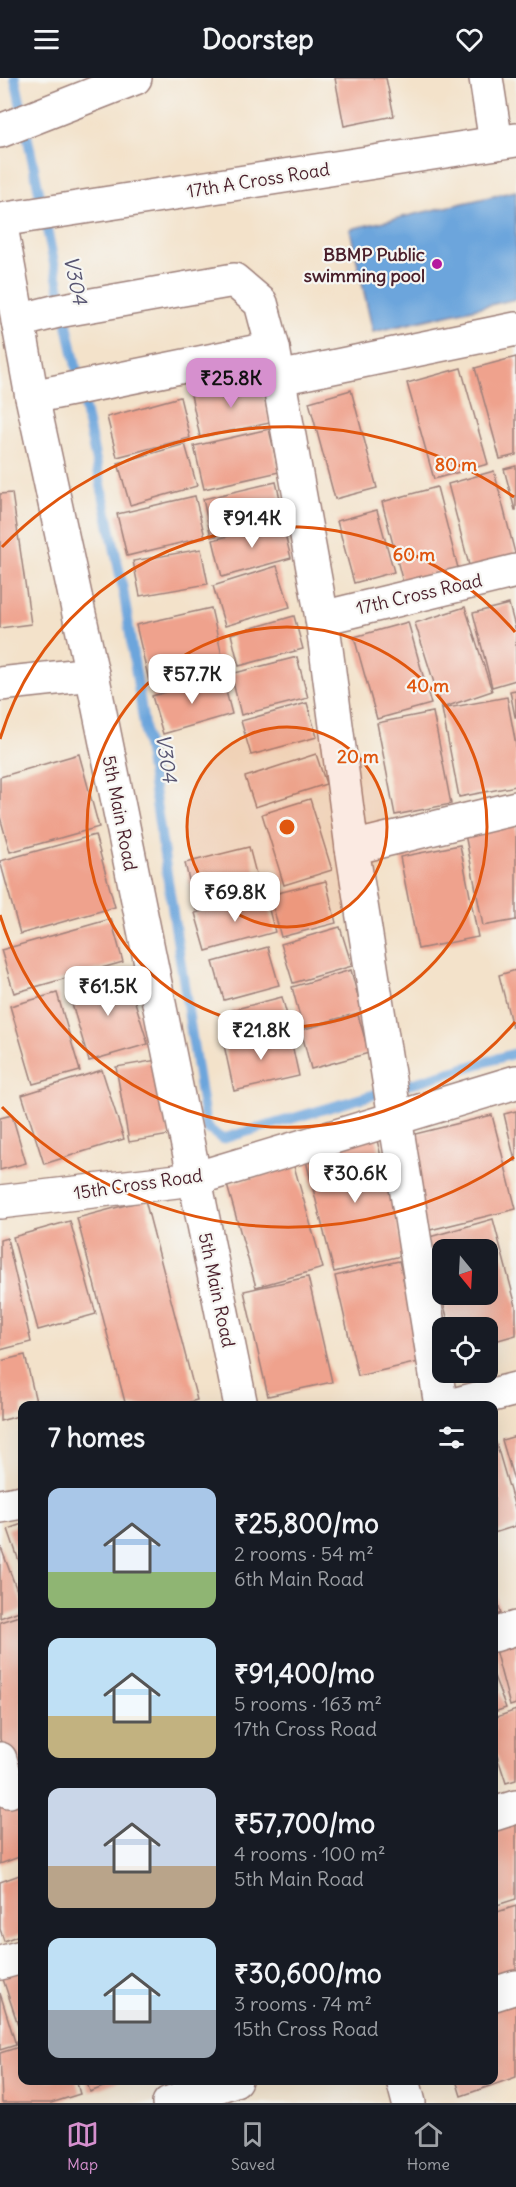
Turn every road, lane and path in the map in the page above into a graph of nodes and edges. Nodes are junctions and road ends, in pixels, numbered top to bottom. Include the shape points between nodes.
1 (135, 78) edge
2 (486, 78) edge
3 (0, 131) edge
4 (506, 141) edge
5 (0, 221) edge
6 (18, 321) junction
7 (516, 329) edge
8 (276, 363) junction
9 (32, 396) junction
10 (516, 571) edge
11 (322, 618) junction
12 (92, 674) junction
13 (0, 684) edge
14 (516, 808) edge
15 (352, 848) junction
16 (516, 1082) edge
17 (395, 1117) junction
18 (194, 1179) junction
19 (0, 1202) edge
20 (516, 1389) edge
21 (240, 1401) edge
22 (440, 1401) edge
23 (469, 1401) edge
24 (18, 1503) edge
25 (0, 1506) edge
26 (516, 1628) edge
27 (498, 1634) edge
28 (0, 1759) edge
29 (10, 1790) edge
30 (516, 1807) edge
31 (498, 1813) edge
32 (18, 1957) edge
33 (0, 1963) edge
34 (516, 1987) edge
35 (498, 1993) edge
36 (221, 2085) edge
37 (404, 2085) edge
38 (169, 2103) edge
39 (409, 2103) edge

1 - 3 street
2 - 4 street
4 - 5 street, 17th A Cross Road
5 - 6 street, 5th Main Road
6 - 8 street via 234,280 261,303
6 - 9 street, 5th Main Road
7 - 8 street
8 - 9 street
8 - 11 street
9 - 12 street, 5th Main Road
10 - 11 street, 17th Cross Road
11 - 15 street
12 - 13 street
12 - 18 street, 5th Main Road
14 - 15 street
15 - 17 street
16 - 17 street, 15th Cross Road
17 - 18 street, 15th Cross Road
17 - 22 street
18 - 19 street, 15th Cross Road
18 - 21 street, 5th Main Road
20 - 23 street
24 - 25 street
26 - 27 street
28 - 29 street
30 - 31 street
32 - 33 street
34 - 35 street
36 - 38 street
37 - 39 street

